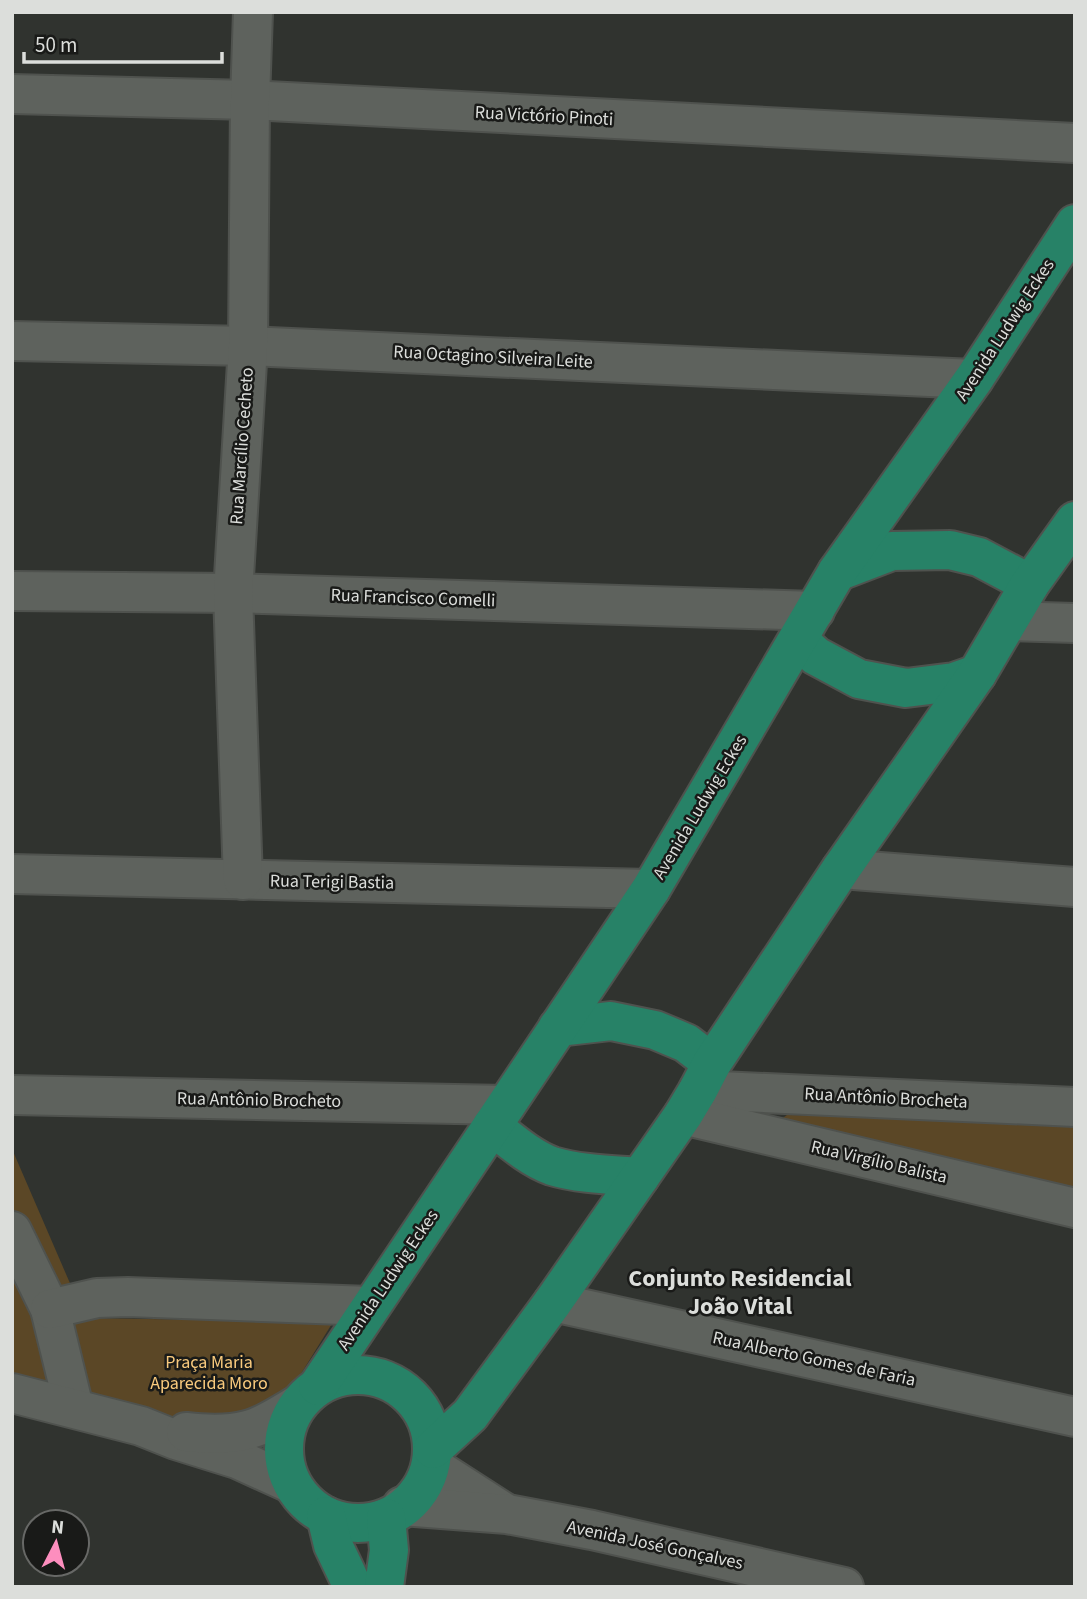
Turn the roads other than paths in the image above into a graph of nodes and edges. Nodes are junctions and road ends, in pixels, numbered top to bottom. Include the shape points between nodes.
1 (253, 12) edge
2 (12, 94) edge
3 (250, 100) junction
4 (1075, 143) edge
5 (1075, 224) edge
6 (12, 341) edge
7 (248, 346) junction
8 (974, 379) junction
9 (1075, 521) edge
10 (838, 572) junction
11 (1030, 584) junction
12 (12, 591) edge
13 (233, 593) junction
14 (1009, 621) junction
15 (1075, 623) edge
16 (806, 625) junction
17 (977, 674) junction
18 (841, 869) junction
19 (12, 874) edge
20 (243, 880) junction
21 (1075, 887) edge
22 (651, 889) junction
23 (558, 1027) junction
24 (697, 1089) junction
25 (12, 1095) edge
26 (1075, 1107) edge
27 (499, 1115) junction
28 (640, 1177) junction
29 (1075, 1208) edge
30 (12, 1231) edge
31 (553, 1302) junction
32 (370, 1306) junction
33 (50, 1309) junction
34 (12, 1393) edge
35 (307, 1395) junction
36 (74, 1408) junction
37 (1075, 1417) edge
38 (141, 1426) junction
39 (433, 1457) junction
40 (292, 1484) junction
41 (394, 1512) junction
42 (507, 1514) junction
43 (326, 1517) junction
44 (353, 1587) edge
45 (384, 1587) edge
46 (844, 1587) edge

1 - 3 street, Rua Marcílio Cecheto
2 - 3 street, Rua Victório Pinoti
3 - 4 street, Rua Victório Pinoti
3 - 7 street, Rua Marcílio Cecheto
5 - 8 main road, Avenida Ludwig Eckes
6 - 7 street, Rua Octagino Silveira Leite
7 - 8 street, Rua Octagino Silveira Leite
7 - 13 street, Rua Marcílio Cecheto
8 - 10 main road, Avenida Ludwig Eckes
9 - 11 main road
10 - 11 main road via 892,551 950,550 979,557
10 - 16 main road, Avenida Ludwig Eckes
11 - 14 main road
12 - 13 street, Rua Francisco Comelli
13 - 16 street, Rua Francisco Comelli
13 - 20 street, Rua Marcílio Cecheto
14 - 15 street
14 - 17 main road
16 - 17 main road via 816,656 859,679 906,688
16 - 22 main road, Avenida Ludwig Eckes
17 - 18 main road
18 - 21 street
18 - 24 main road
19 - 20 street, Rua Terigi Bastia
20 - 22 street, Rua Terigi Bastia
22 - 23 main road, Avenida Ludwig Eckes
23 - 24 main road via 611,1021 655,1030 687,1043
23 - 27 main road, Avenida Ludwig Eckes
24 - 26 street, Rua Antônio Brocheta
24 - 28 main road
24 - 29 street, Rua Virgílio Balista
25 - 27 street, Rua Antônio Brocheto
27 - 28 main road via 520,1148 551,1165
27 - 32 main road, Avenida Ludwig Eckes
28 - 31 main road
30 - 33 street
31 - 37 street, Rua Alberto Gomes de Faria
31 - 39 main road via 470,1415
32 - 33 street via 128,1297 97,1298
32 - 35 main road, Avenida Ludwig Eckes
33 - 36 street
34 - 36 street
35 - 38 street via 267,1423 246,1431 192,1433
35 - 39 main road via 342,1376 383,1379 419,1406 430,1430
35 - 40 main road via 285,1428 283,1460
36 - 38 street
38 - 40 street via 237,1459
39 - 41 main road via 423,1485
39 - 42 street, Avenida José Gonçalves
40 - 43 main road via 305,1502
41 - 42 street, Avenida José Gonçalves
41 - 43 main road via 360,1524
41 - 45 main road
42 - 46 street, Avenida José Gonçalves
43 - 44 main road via 333,1545

